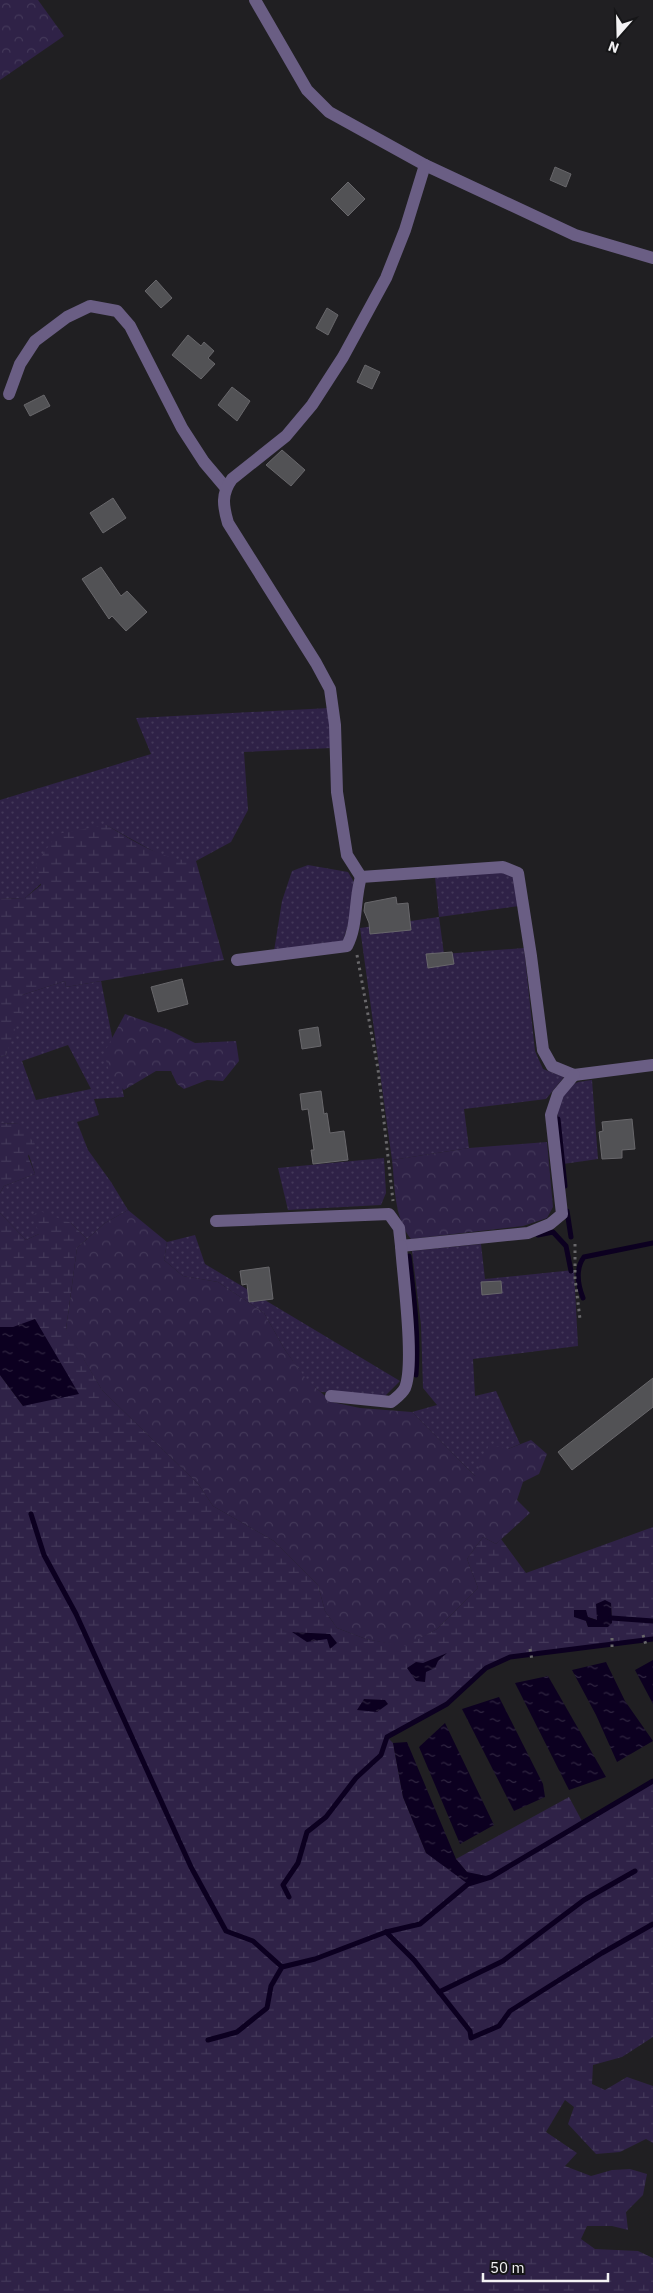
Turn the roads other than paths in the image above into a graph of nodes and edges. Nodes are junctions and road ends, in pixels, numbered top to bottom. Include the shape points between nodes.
1 (255, 0) edge
2 (425, 165) junction
3 (653, 258) edge
4 (9, 394) dead end
5 (226, 488) junction
6 (361, 877) junction
7 (237, 960) dead end
8 (653, 1065) edge
9 (574, 1075) junction
10 (216, 1221) dead end
11 (401, 1246) junction
12 (331, 1396) dead end

1 - 2 street via 307,90 329,112
2 - 3 street via 575,236
2 - 5 street via 386,278 344,357 312,405 286,436 232,479
4 - 5 street via 20,364 35,341 67,317 90,306 117,311 130,326 182,428
5 - 6 street via 222,505 228,523 330,689 338,792 347,855
6 - 7 street via 354,934 347,946
6 - 9 street via 503,867 518,873 542,1050 552,1066
8 - 9 street
9 - 11 street via 558,1094 551,1115 562,1214 550,1224 528,1233
10 - 11 street via 389,1214 398,1228
11 - 12 street via 408,1335 408,1376 404,1390 391,1402

